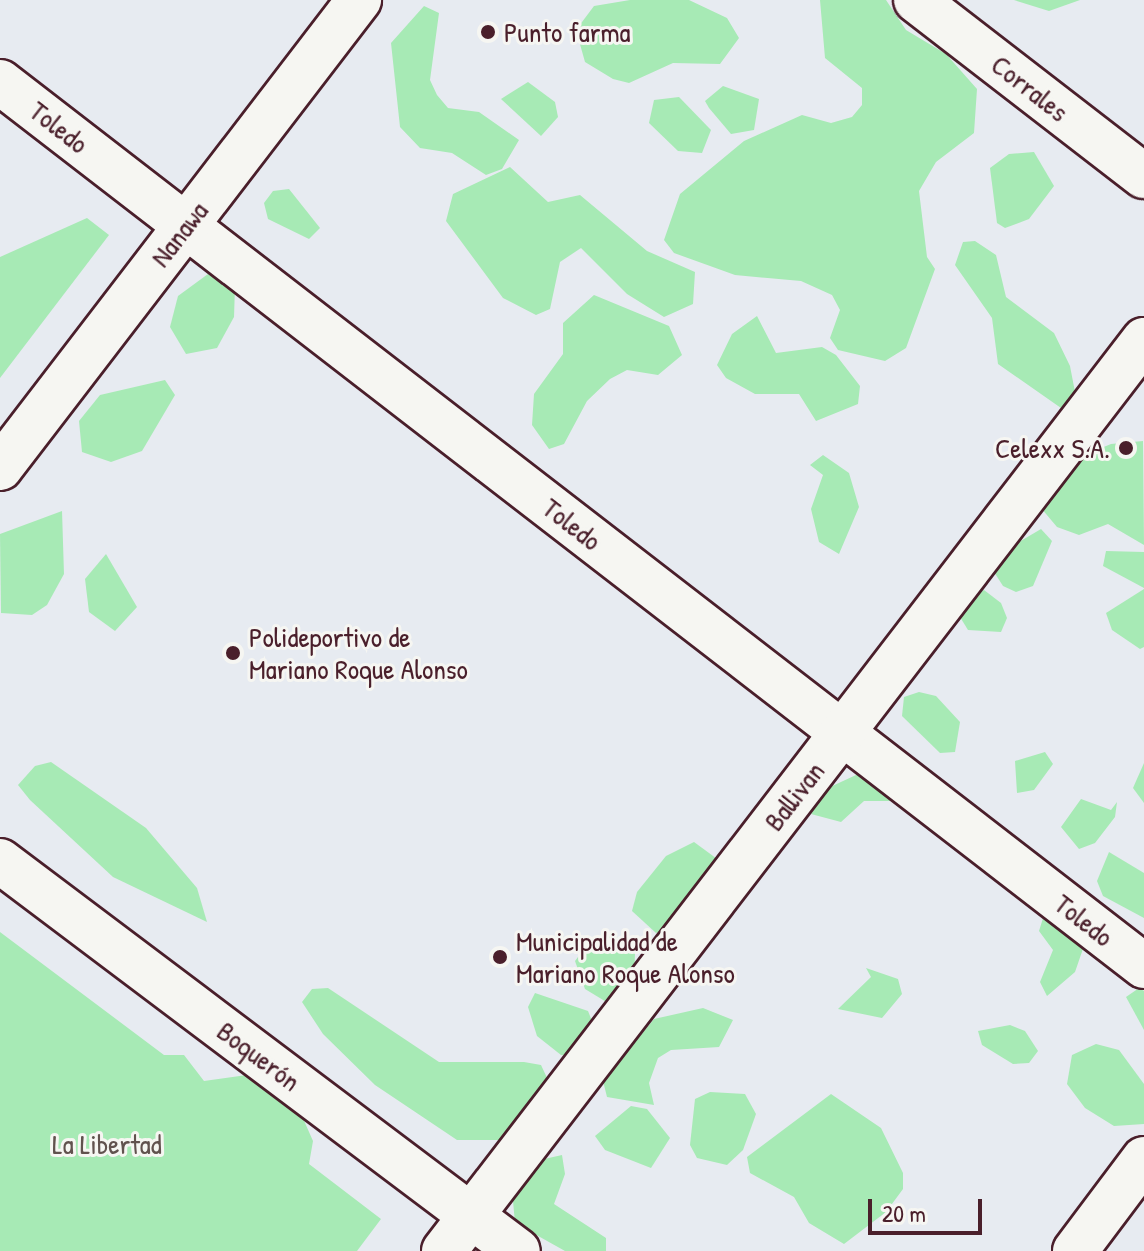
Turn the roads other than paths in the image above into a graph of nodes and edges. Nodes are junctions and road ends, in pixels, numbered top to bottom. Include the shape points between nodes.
1 (359, 0) edge
2 (916, 0) edge
3 (0, 82) edge
4 (1144, 176) edge
5 (186, 225) junction
6 (1144, 340) edge
7 (0, 468) edge
8 (842, 734) junction
9 (0, 861) edge
10 (1144, 966) edge
11 (1144, 1159) edge
12 (471, 1215) junction
13 (444, 1251) edge
14 (518, 1251) edge
15 (1075, 1251) edge

1 - 5 street, Nanawa
2 - 4 street, Corrales
3 - 5 street, Toledo
5 - 7 street, Nanawa
5 - 8 street, Toledo
6 - 8 street, Ballivan
8 - 10 street, Toledo
8 - 12 street, Ballivan
9 - 12 street, Boquerón
11 - 15 street
12 - 13 street, Ballivan
12 - 14 street, Boquerón

